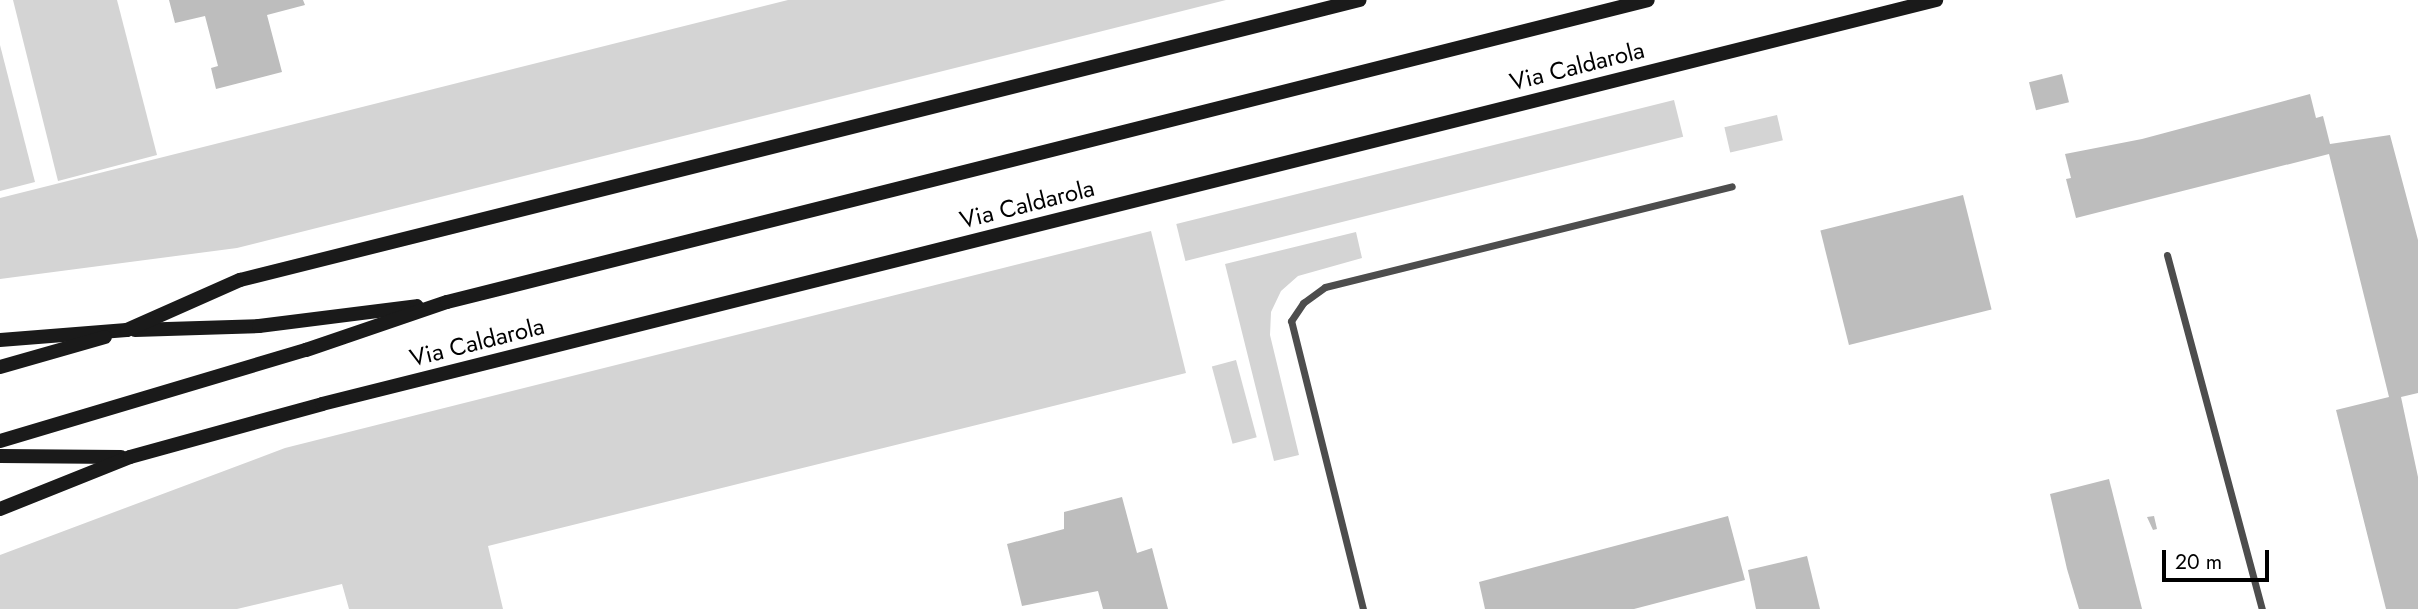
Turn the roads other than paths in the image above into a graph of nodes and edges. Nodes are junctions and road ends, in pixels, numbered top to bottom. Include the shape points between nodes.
1 (1360, 0) edge
2 (1648, 0) edge
3 (1936, 0) edge
4 (1732, 186) dead end
5 (2167, 255) dead end
6 (447, 302) junction
7 (127, 330) junction
8 (0, 340) edge
9 (0, 367) edge
10 (0, 441) edge
11 (0, 456) edge
12 (130, 457) junction
13 (0, 509) edge
14 (1363, 609) edge
15 (2262, 609) edge

1 - 7 street, Via Caldarola via 240,280
2 - 6 street, Via Caldarola
3 - 12 street, Via Caldarola via 322,404
4 - 14 street via 1325,287 1303,303 1292,321
5 - 15 street
6 - 7 street, Via Caldarola via 260,327
6 - 10 street, Via Caldarola via 306,350
7 - 8 street, Via Caldarola
7 - 9 street, Via Caldarola
11 - 12 street, Via Caldarola
12 - 13 street, Via Caldarola

